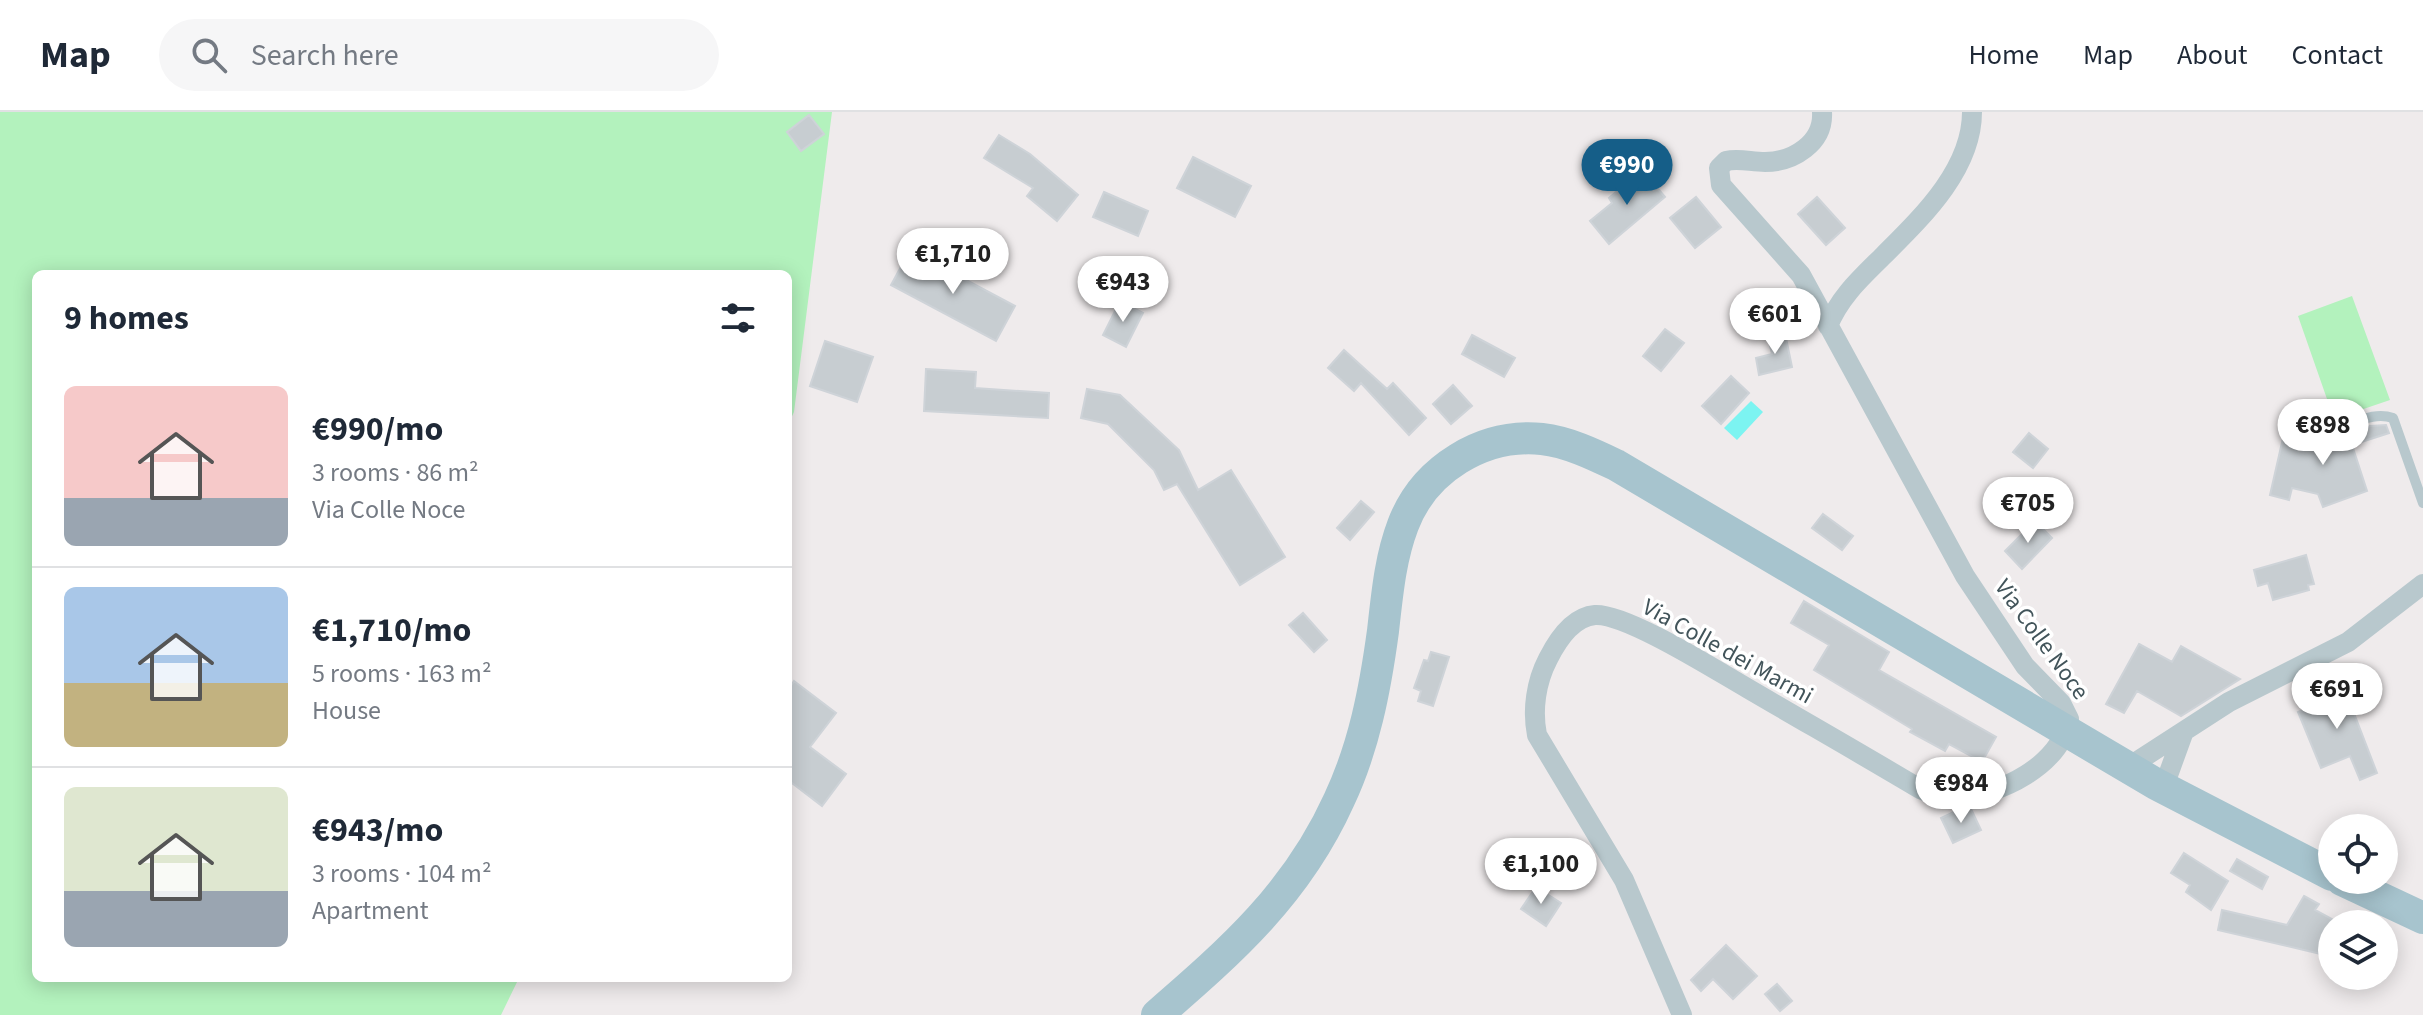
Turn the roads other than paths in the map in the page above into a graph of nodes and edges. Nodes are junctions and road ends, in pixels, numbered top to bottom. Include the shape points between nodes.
1 (1822, 112) edge
2 (1972, 112) edge
3 (1828, 326) junction
4 (2327, 430) dead end
5 (2423, 503) edge
6 (2423, 584) edge
7 (2065, 731) junction
8 (2184, 731) junction
9 (2127, 768) junction
10 (2163, 789) junction
11 (2318, 868) edge
12 (2371, 894) edge
13 (2423, 918) edge
14 (1157, 1015) edge
15 (1682, 1015) edge

1 - 3 street, Via Colle Noce via 1819,132 1795,155 1767,162 1731,159 1718,174 1729,197 1801,275
2 - 3 street via 1969,144 1954,173 1845,294
3 - 7 street, Via Colle Noce via 1975,592 2025,666 2065,708
4 - 5 lane via 2380,415 2393,418
6 - 8 street via 2348,642
7 - 9 main road
7 - 14 main road via 1603,459 1544,440 1491,444 1442,471 1405,520 1392,564 1365,730 1317,844 1261,920
7 - 15 street, Via Colle dei Marmi via 2050,755 2024,775 1971,795 1942,797 1659,639 1604,616 1579,621 1560,638 1543,670 1535,709 1537,735 1624,880
8 - 9 street
8 - 10 street
9 - 10 main road
10 - 11 main road
12 - 13 main road

